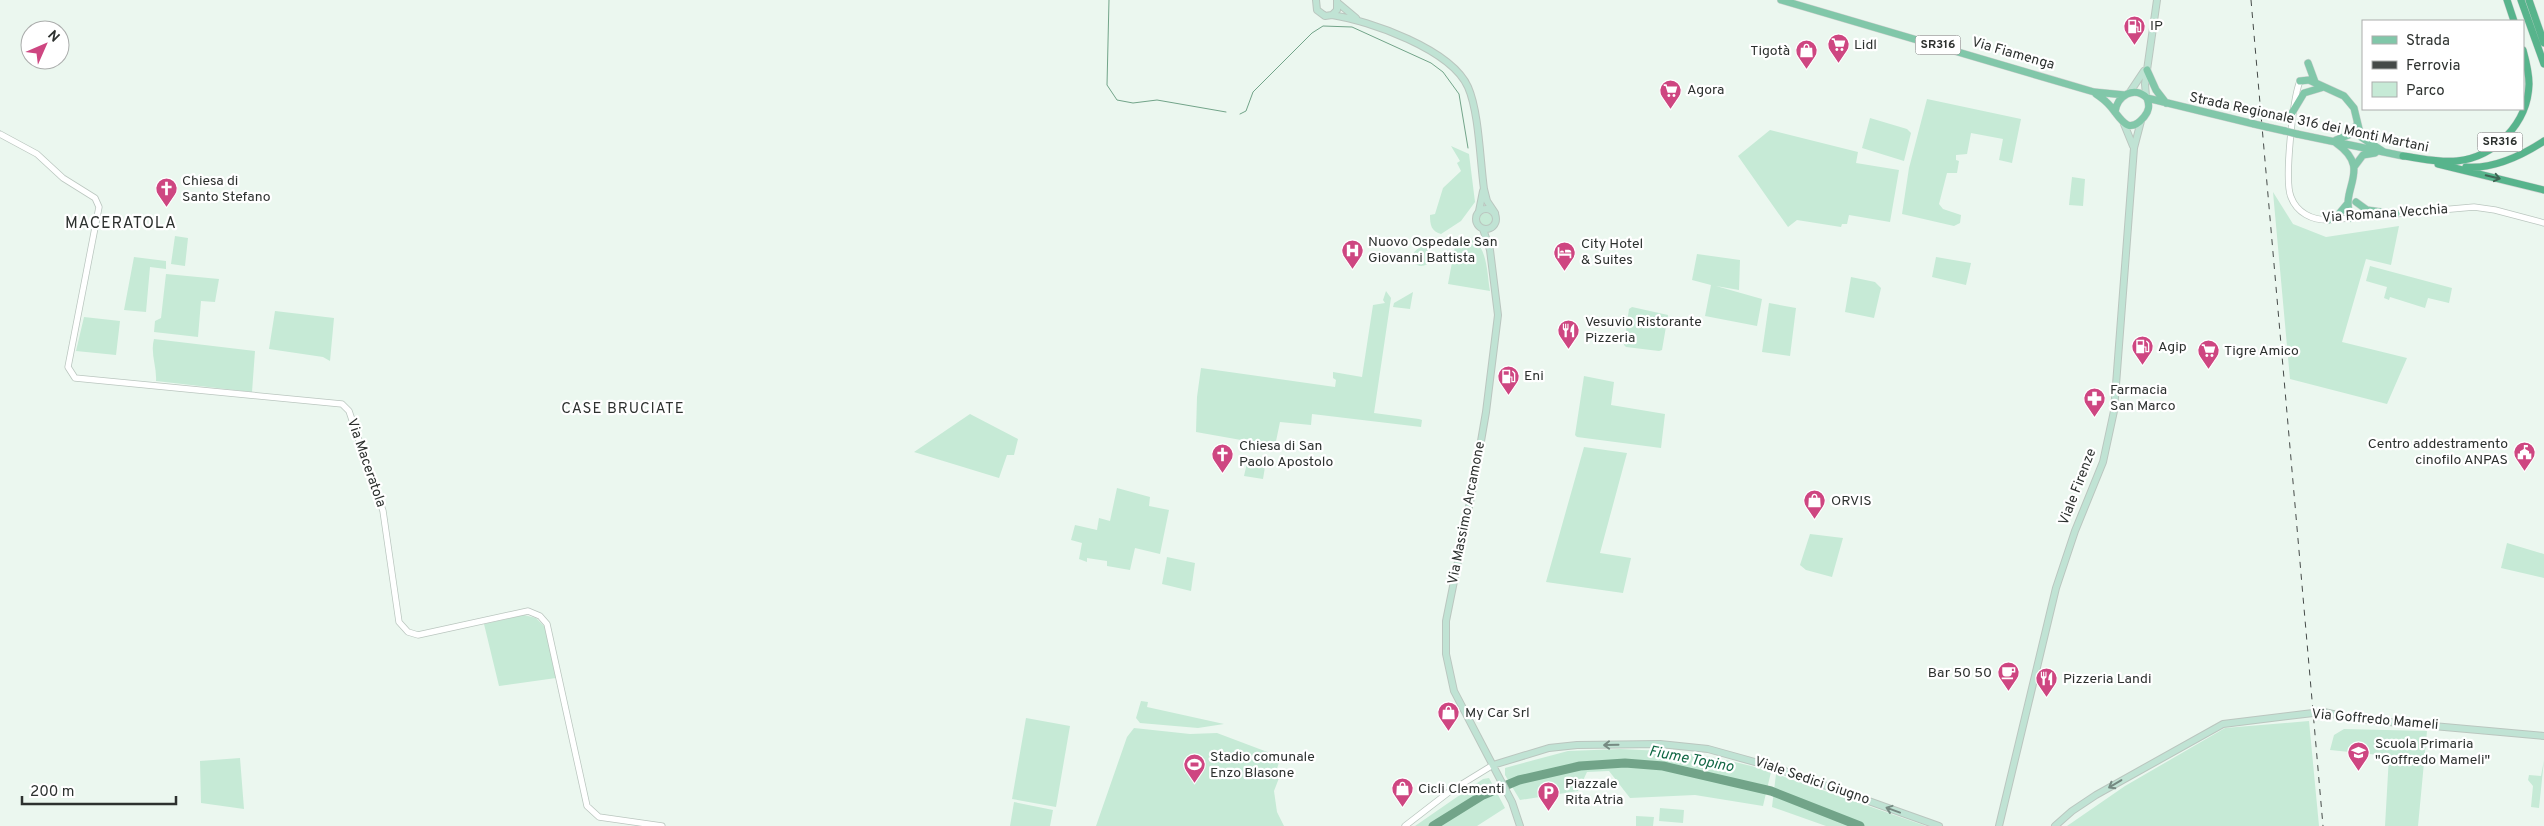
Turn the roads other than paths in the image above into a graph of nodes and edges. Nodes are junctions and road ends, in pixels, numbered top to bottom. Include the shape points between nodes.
1 (1316, 0) edge
2 (1781, 0) edge
3 (2157, 0) edge
4 (2507, 0) edge
5 (2521, 0) edge
6 (2529, 0) edge
7 (1338, 2) edge
8 (1332, 15) junction
9 (1357, 19) junction
10 (2514, 20) edge
11 (2544, 43) edge
12 (2524, 56) edge
13 (2308, 63) dead end
14 (2544, 64) edge
15 (2147, 68) junction
16 (2300, 81) joint
17 (2315, 85) junction
18 (2094, 92) junction
19 (2127, 94) junction
20 (2147, 97) junction
21 (2168, 105) junction
22 (2524, 108) edge
23 (2523, 110) edge
24 (2115, 112) junction
25 (2148, 112) junction
26 (2292, 113) junction
27 (2142, 119) junction
28 (2124, 124) junction
29 (2357, 124) junction
30 (0, 134) edge
31 (2333, 141) junction
32 (2544, 141) edge
33 (2134, 148) junction
34 (2384, 152) junction
35 (2403, 156) junction
36 (2354, 166) junction
37 (2445, 166) junction
38 (1484, 189) junction
39 (2544, 190) edge
40 (2352, 202) junction
41 (1479, 211) junction
42 (1495, 214) junction
43 (2396, 214) junction
44 (2351, 218) junction
45 (2328, 220) junction
46 (2544, 223) edge
47 (1495, 225) junction
48 (1483, 230) junction
49 (1490, 250) junction
50 (2544, 736) edge
51 (1493, 765) junction
52 (662, 826) edge
53 (1405, 826) edge
54 (1520, 826) edge
55 (1938, 826) edge
56 (1999, 826) edge
57 (2055, 826) edge

1 - 8 main road via 1315,7 1319,13
2 - 18 main road, Via Fiamenga / SR316
3 - 15 main road
4 - 10 highway
5 - 14 highway
6 - 11 highway
7 - 8 main road
7 - 9 main road, Via Massimo Arcamone
8 - 9 main road, Via Massimo Arcamone
9 - 38 main road, Via Massimo Arcamone via 1436,53 1460,74 1468,86 1473,105
12 - 22 highway, SR316 via 2529,83
13 - 17 main road
15 - 19 main road
15 - 20 main road
15 - 21 main road via 2156,90
16 - 17 main road
16 - 26 street, Via Romana Vecchia
17 - 26 main road via 2301,95
17 - 29 main road via 2336,91 2350,102
18 - 19 main road, Via Fiamenga / SR316
18 - 24 main road, Via Fiamenga / SR316
19 - 20 main road, SR316 via 2138,92
19 - 24 main road via 2117,103
20 - 21 main road, Strada Regionale 316 dei Monti Martani / SR316
20 - 25 main road
21 - 25 main road, Strada Regionale 316 dei Monti Martani
21 - 31 main road, Strada Regionale 316 dei Monti Martani / SR316, bridge
23 - 35 highway, SR316 via 2504,138 2492,149 2457,161
24 - 28 main road, Viale Firenze / SR316
25 - 27 main road, Viale Firenze
26 - 45 street, Via Romana Vecchia via 2290,196 2297,208 2308,216
27 - 28 main road
27 - 33 main road, Viale Firenze
28 - 33 main road, Viale Firenze
29 - 31 main road via 2351,134
29 - 34 main road via 2363,140
30 - 52 street, Via Maceratola via 37,154 63,178 95,198 99,207 68,367 70,373 75,378 342,404 349,411 383,511 399,622 408,632 418,635 528,611 540,616 547,624 584,796 592,811 599,817
31 - 34 main road, Strada Regionale 316 dei Monti Martani / SR316
31 - 36 main road via 2349,153
32 - 37 highway, SR316 via 2529,151 2491,165 2475,168
33 - 56 main road, Viale Firenze via 2114,411 2103,462 2056,588
34 - 35 main road, Strada Regionale 316 dei Monti Martani / SR316
34 - 36 main road via 2363,155
35 - 37 highway, Strada Regionale 316 dei Monti Martani / SR316
36 - 40 main road
37 -> 39 highway, SR316
38 - 41 main road, Via Massimo Arcamone
38 - 42 main road, Via Massimo Arcamone
40 - 43 main road via 2367,210
40 - 44 main road
40 - 45 main road
41 - 42 main road via 1489,209
41 - 48 main road, Via Massimo Arcamone via 1476,221
42 - 47 main road, Via Massimo Arcamone
43 - 44 street, Via Romana Vecchia
43 - 46 street, Via Romana Vecchia via 2474,208
44 - 45 street, Via Romana Vecchia
47 - 48 main road
47 - 49 main road, Via Massimo Arcamone
48 - 49 main road, Via Massimo Arcamone
49 - 51 main road, Via Massimo Arcamone via 1498,315 1474,482 1445,635 1446,662 1454,691
50 -> 57 main road, Via Goffredo Mameli via 2355,719 2324,712 2231,721 2088,800
51 - 53 street, Viale Sedici Giugno via 1449,792
51 - 54 main road, Via Massimo Arcamone
55 -> 51 main road, Viale Sedici Giugno via 1773,767 1708,749 1660,744 1577,745 1549,748

